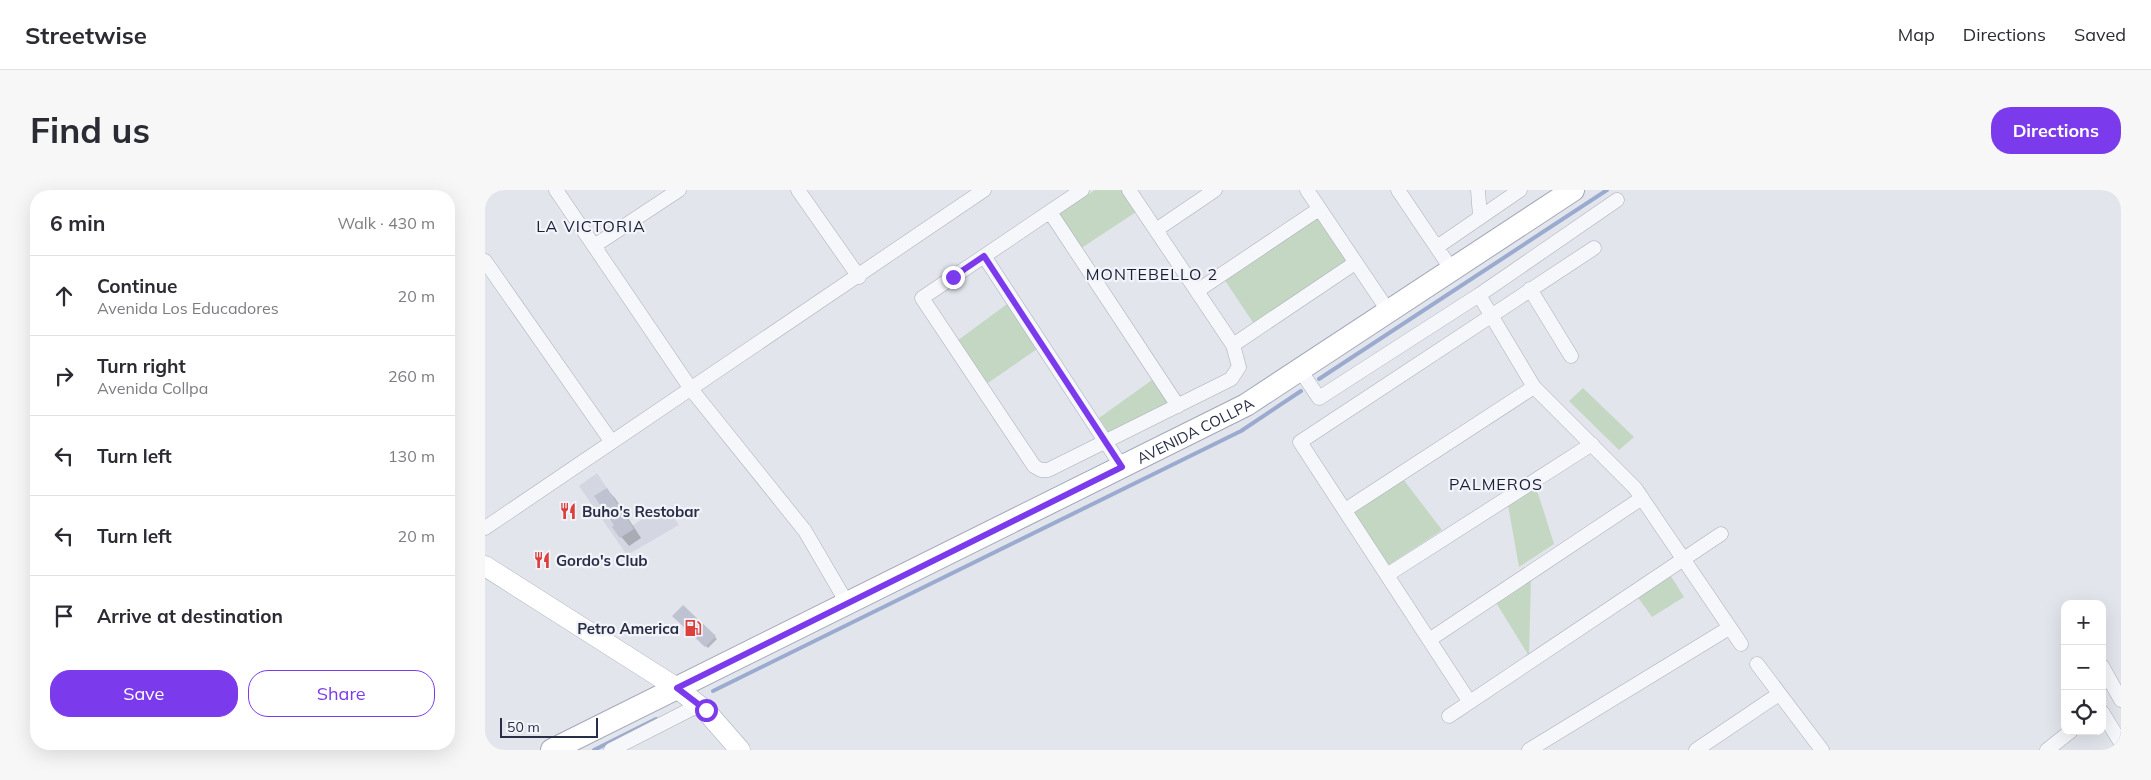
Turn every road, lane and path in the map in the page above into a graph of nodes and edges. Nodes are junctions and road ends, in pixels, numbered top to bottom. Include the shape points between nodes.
1 (556, 190) edge
2 (679, 190) edge
3 (799, 190) edge
4 (984, 190) edge
5 (1082, 190) edge
6 (1129, 190) edge
7 (1215, 190) edge
8 (1307, 190) edge
9 (1398, 190) edge
10 (1478, 190) edge
11 (1520, 190) edge
12 (1573, 190) edge
13 (1617, 200) dead end
14 (1319, 209) junction
15 (1050, 212) junction
16 (1481, 217) junction
17 (1156, 230) junction
18 (594, 246) junction
19 (1437, 247) junction
20 (1594, 248) dead end
21 (984, 256) junction
22 (485, 261) edge
23 (1355, 263) junction
24 (1452, 270) junction
25 (859, 277) junction
26 (1530, 289) junction
27 (1197, 291) junction
28 (1479, 295) junction
29 (1389, 312) junction
30 (1491, 314) junction
31 (1233, 345) junction
32 (1571, 356) dead end
33 (1300, 370) junction
34 (1534, 387) junction
35 (691, 389) junction
36 (1178, 406) junction
37 (611, 441) junction
38 (1107, 442) junction
39 (1592, 444) junction
40 (1122, 467) junction
41 (1642, 498) junction
42 (1345, 510) junction
43 (485, 528) edge
44 (1721, 534) dead end
45 (1682, 560) junction
46 (485, 566) edge
47 (1387, 575) junction
48 (847, 603) junction
49 (1729, 628) junction
50 (1429, 640) junction
51 (1741, 644) dead end
52 (1757, 664) dead end
53 (2106, 673) edge
54 (677, 688) junction
55 (1779, 694) junction
56 (2120, 697) edge
57 (1469, 702) junction
58 (699, 705) junction
59 (2106, 705) edge
60 (1449, 716) dead end
61 (2106, 719) edge
62 (2066, 735) edge
63 (2121, 743) edge
64 (552, 750) edge
65 (611, 750) edge
66 (740, 750) edge
67 (1529, 750) edge
68 (1696, 750) edge
69 (1821, 750) edge
70 (2047, 750) edge

1 - 18 street
2 - 18 street
3 - 25 street
4 - 25 street
5 - 15 street
6 - 17 street
7 - 17 street
8 - 14 street
9 - 19 street
10 - 16 street
11 - 16 street
12 - 24 main road, AVENIDA COLLPA
13 - 28 street
14 - 23 street
14 - 27 street
15 - 21 street
15 - 36 street
16 - 19 street
17 - 27 street
18 - 35 street
19 - 24 street
20 - 26 street
21 - 38 street
21 - 38 street via 922,298 1034,466 1048,470
22 - 37 street
23 - 29 street
23 - 31 street
24 - 29 main road, AVENIDA COLLPA
25 - 35 street
26 - 30 street
26 - 32 street
27 - 31 street
28 - 30 street
28 - 33 street via 1319,398
29 - 33 main road, AVENIDA COLLPA
30 - 34 street
30 - 42 street via 1300,442
31 - 36 street via 1239,367 1231,379
33 - 40 main road, AVENIDA COLLPA via 1246,404
34 - 39 street
34 - 42 street
35 - 37 street
35 - 48 street via 805,531
36 - 38 street
37 - 43 street
38 - 40 street
39 - 41 street via 1626,476
39 - 47 street
40 - 48 main road, AVENIDA COLLPA
41 - 45 street
41 - 50 street
42 - 47 street
44 - 45 street
45 - 49 street
45 - 57 street
46 - 54 street
47 - 50 street
48 - 54 main road, AVENIDA COLLPA
49 - 51 street
49 - 67 street
50 - 57 street
52 - 55 street
53 - 56 street
54 - 58 street
54 - 64 main road, AVENIDA COLLPA
55 - 68 street
55 - 69 street
56 - 59 street
57 - 60 street
58 - 65 street
58 - 66 street
61 - 63 street
62 - 70 street

